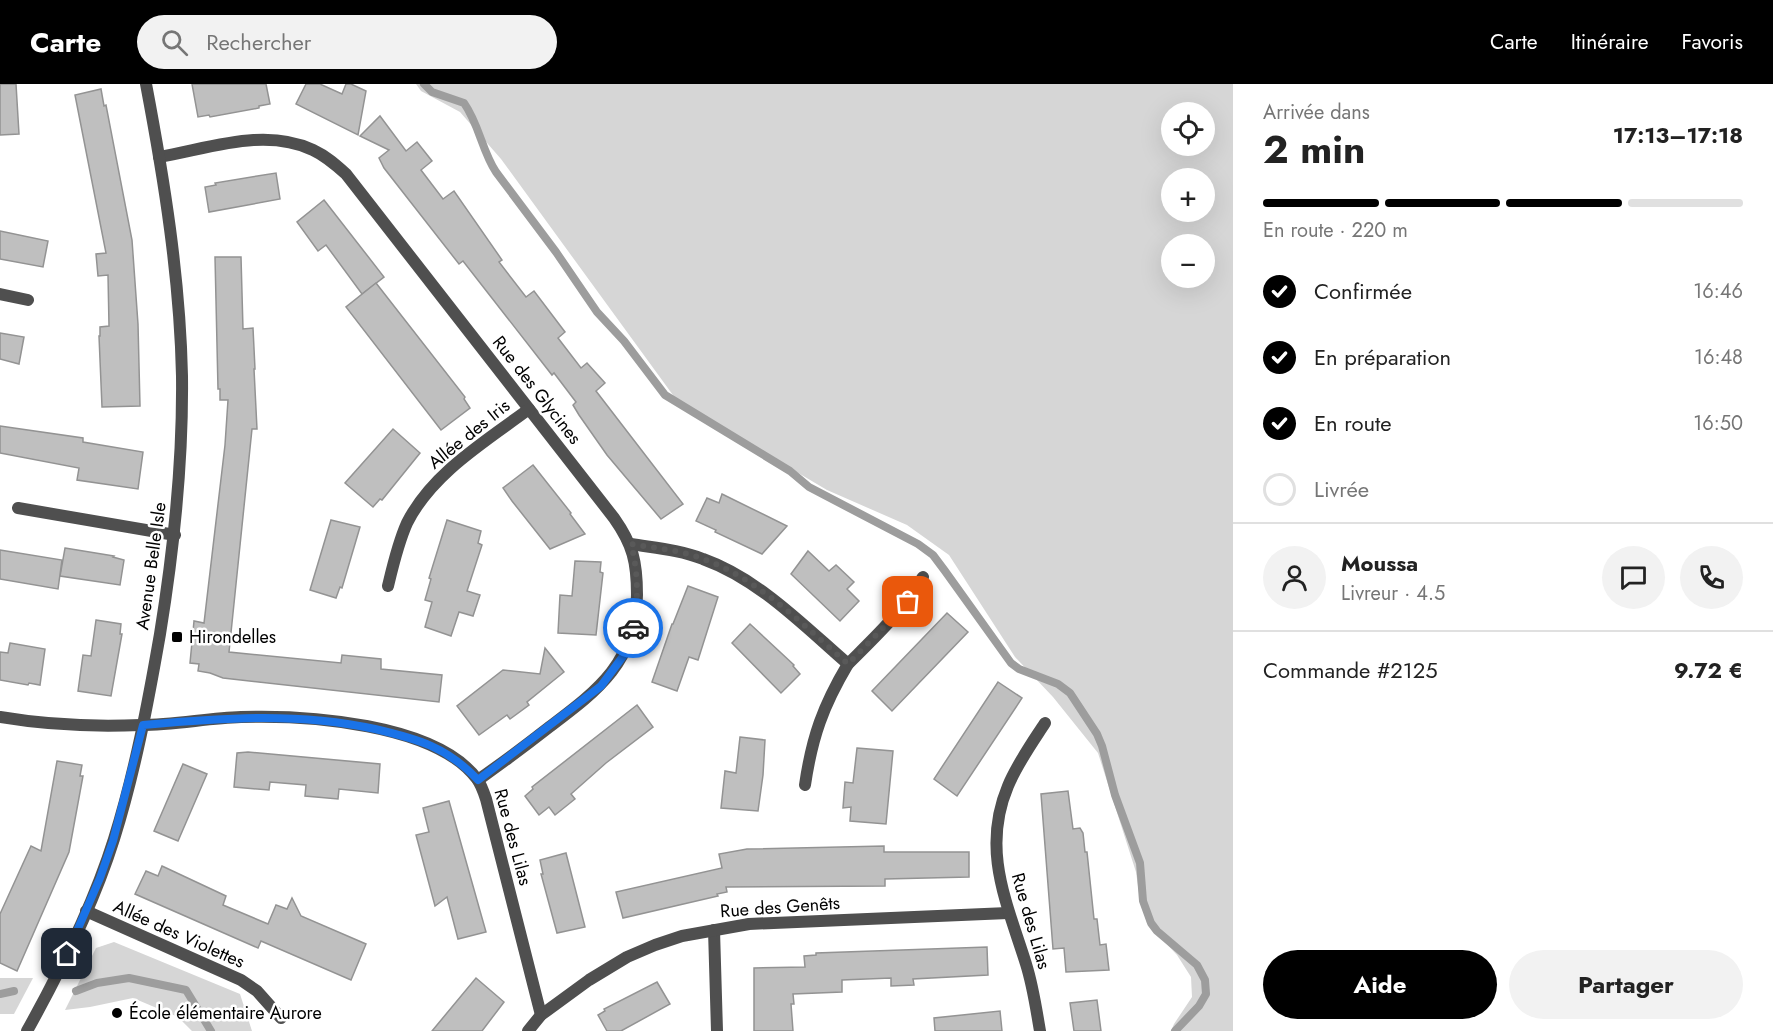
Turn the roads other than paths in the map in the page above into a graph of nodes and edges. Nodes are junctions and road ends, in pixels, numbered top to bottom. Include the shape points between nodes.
1 (146, 84) edge
2 (159, 157) junction
3 (0, 294) edge
4 (28, 300) dead end
5 (529, 409) junction
6 (18, 508) dead end
7 (175, 535) junction
8 (631, 544) junction
9 (922, 577) dead end
10 (388, 585) dead end
11 (848, 664) junction
12 (0, 717) edge
13 (1045, 723) dead end
14 (143, 725) junction
15 (478, 780) junction
16 (806, 785) dead end
17 (86, 911) junction
18 (1008, 914) junction
19 (714, 930) junction
20 (541, 1015) junction
21 (280, 1018) dead end
22 (27, 1031) edge
23 (528, 1031) edge
24 (717, 1031) edge
25 (1040, 1031) edge

1 - 2 street, Avenue Belle Isle
2 - 5 street, Rue des Glycines via 245,140 268,140 290,142 331,160 346,174
2 - 7 street, Avenue Belle Isle via 182,373
3 - 4 street
5 - 8 street, Rue des Glycines
5 - 10 street, Allée des Iris via 461,460 419,503 407,523
6 - 7 street
7 - 14 street, Avenue Belle Isle
8 - 11 street via 701,558 726,568 753,585
8 - 15 street, Rue des Glycines via 637,606 629,644 617,666 592,694
9 - 11 street via 902,608
11 - 16 street via 815,734
12 - 14 street, Rue des Lilas via 42,724
13 - 18 street, Rue des Lilas via 1017,767 1001,808 996,860
14 - 15 street, Rue des Lilas via 239,717 352,724 431,744 465,765
14 - 17 street, Avenue Belle Isle via 113,841
15 - 20 street, Rue des Lilas
17 - 21 street, Allée des Violettes via 241,980 257,991
17 - 22 street, Avenue Belle Isle
18 - 19 street, Rue des Genêts via 779,922
18 - 25 street, Rue des Lilas via 1027,967
19 - 20 street, Rue des Genêts via 673,939 627,957
19 - 24 street
20 - 23 street

